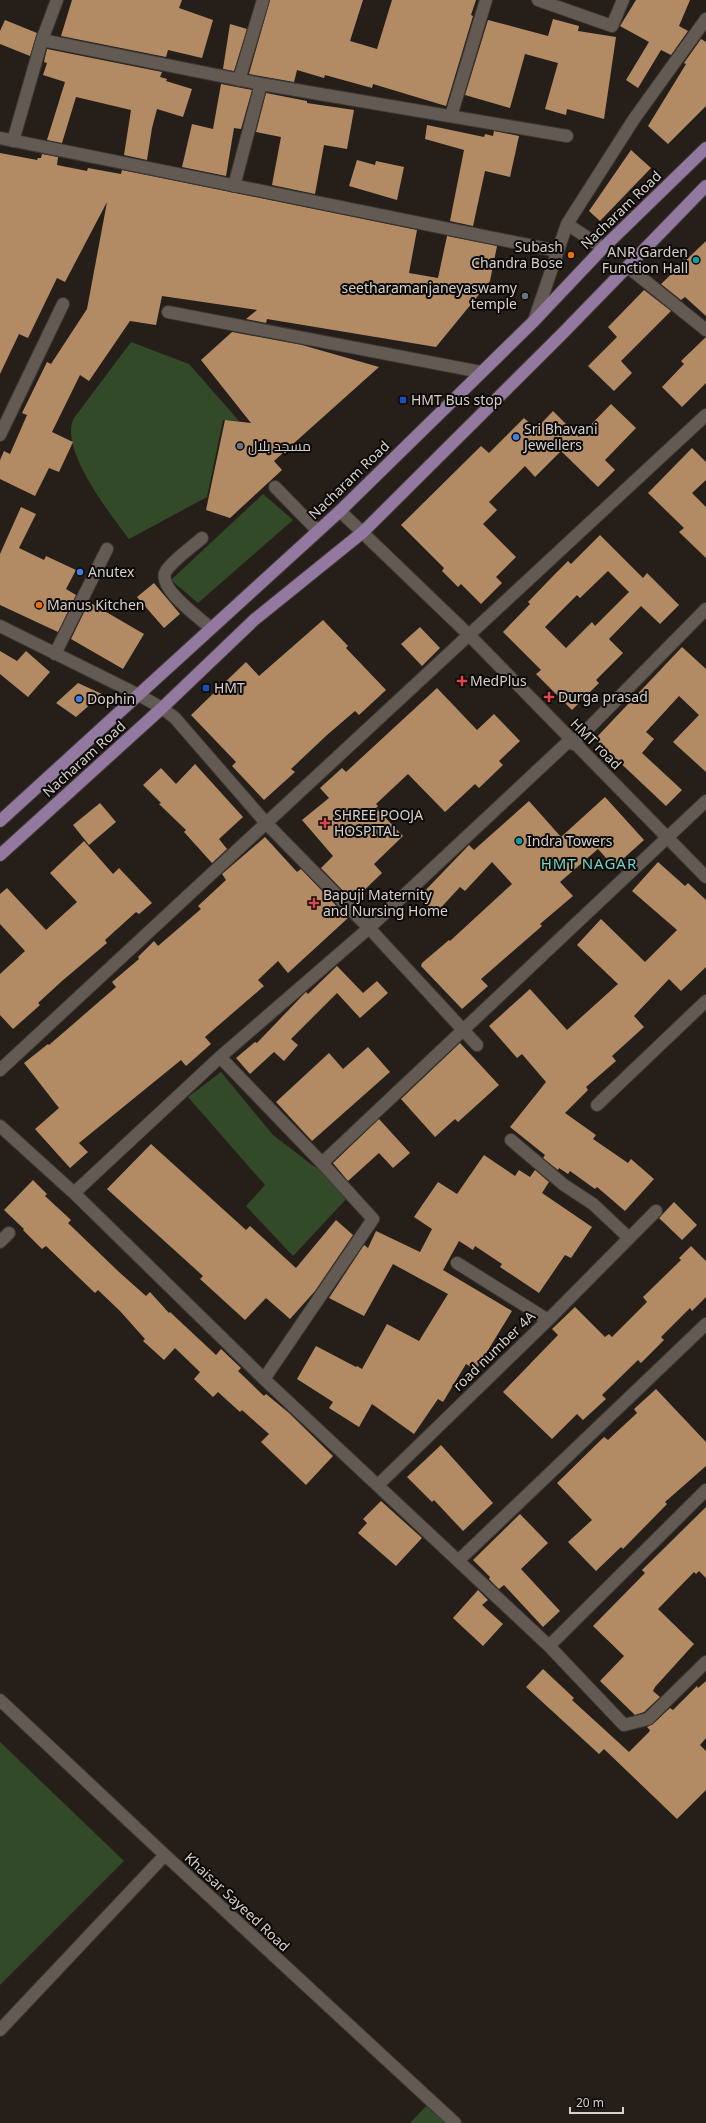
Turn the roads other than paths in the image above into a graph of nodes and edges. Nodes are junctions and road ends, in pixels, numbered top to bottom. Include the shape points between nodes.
1 (57, 0) edge
2 (263, 0) edge
3 (486, 0) edge
4 (538, 0) edge
5 (623, 0) edge
6 (706, 19) edge
7 (42, 40) junction
8 (239, 80) junction
9 (261, 84) junction
10 (451, 116) junction
11 (567, 136) dead end
12 (0, 138) edge
13 (13, 141) junction
14 (706, 148) edge
15 (234, 186) junction
16 (706, 186) edge
17 (567, 224) junction
18 (602, 248) junction
19 (558, 251) junction
20 (628, 267) junction
21 (63, 304) dead end
22 (168, 312) dead end
23 (534, 321) junction
24 (706, 330) edge
25 (481, 372) junction
26 (706, 415) edge
27 (0, 435) edge
28 (275, 487) dead end
29 (340, 510) junction
30 (318, 530) junction
31 (363, 532) junction
32 (202, 538) dead end
33 (107, 549) dead end
34 (706, 609) edge
35 (0, 626) edge
36 (211, 628) junction
37 (469, 635) junction
38 (55, 654) junction
39 (137, 694) junction
40 (162, 708) junction
41 (572, 742) junction
42 (706, 801) edge
43 (0, 821) edge
44 (266, 823) junction
45 (668, 837) junction
46 (0, 855) edge
47 (706, 877) edge
48 (369, 928) junction
49 (706, 1001) edge
50 (463, 1030) junction
51 (477, 1045) dead end
52 (220, 1056) junction
53 (0, 1070) edge
54 (597, 1105) dead end
55 (0, 1126) edge
56 (511, 1140) dead end
57 (322, 1163) junction
58 (74, 1192) junction
59 (656, 1211) dead end
60 (9, 1233) dead end
61 (629, 1238) junction
62 (0, 1242) edge
63 (457, 1264) dead end
64 (548, 1320) junction
65 (706, 1324) edge
66 (264, 1379) junction
67 (378, 1485) junction
68 (706, 1490) edge
69 (458, 1561) junction
70 (549, 1646) junction
71 (706, 1662) edge
72 (0, 1700) edge
73 (165, 1855) junction
74 (0, 2030) edge
75 (455, 2123) edge

1 - 7 street
2 - 8 street
3 - 10 street
4 - 5 street via 612,26
6 - 17 street via 634,119
7 - 8 street
7 - 13 street
8 - 9 street
9 - 10 street
9 - 15 street
10 - 11 street
12 - 13 street
13 - 15 street
14 - 18 main road, Nacharam Road
15 - 19 street
16 - 20 main road, Nacharam Road
17 - 18 street
17 - 19 street
18 - 23 main road, Nacharam Road
19 - 23 street
20 - 24 street
20 - 31 main road, Nacharam Road
21 - 27 street
22 - 25 street
23 - 25 main road, Nacharam Road
25 - 29 main road, Nacharam Road
26 - 37 street
28 - 30 street
29 - 30 main road, Nacharam Road
29 - 31 street, HMT road
30 - 36 main road, Nacharam Road
31 - 37 street, HMT road
31 - 40 main road, Nacharam Road via 254,620
32 - 36 street via 168,569 164,580 168,589
33 - 38 street
34 - 41 street
35 - 38 street
36 - 39 main road, Nacharam Road
37 - 41 street, HMT road
37 - 44 street
38 - 39 street
39 - 40 street
39 - 43 main road, Nacharam Road
40 - 44 street via 175,718
40 - 46 main road, Nacharam Road
41 - 45 street, HMT road
41 - 48 street
42 - 45 street
44 - 48 street
44 - 53 street
45 - 47 street, HMT road
45 - 50 street
48 - 50 street
48 - 52 street
49 - 54 street
50 - 51 street
50 - 57 street
52 - 57 street
52 - 58 street
55 - 58 street
56 - 61 street via 564,1185 593,1204
57 - 66 street via 372,1219
58 - 66 street
59 - 61 street, road number 4A
60 - 62 street
61 - 64 street, road number 4A
63 - 64 street
64 - 67 street, road number 4A
65 - 69 street
66 - 67 street
67 - 69 street
68 - 70 street
69 - 70 street
70 - 71 street via 624,1725 648,1719
72 - 73 street, Khaisar Sayeed Road
73 - 74 street
73 - 75 street, Khaisar Sayeed Road

